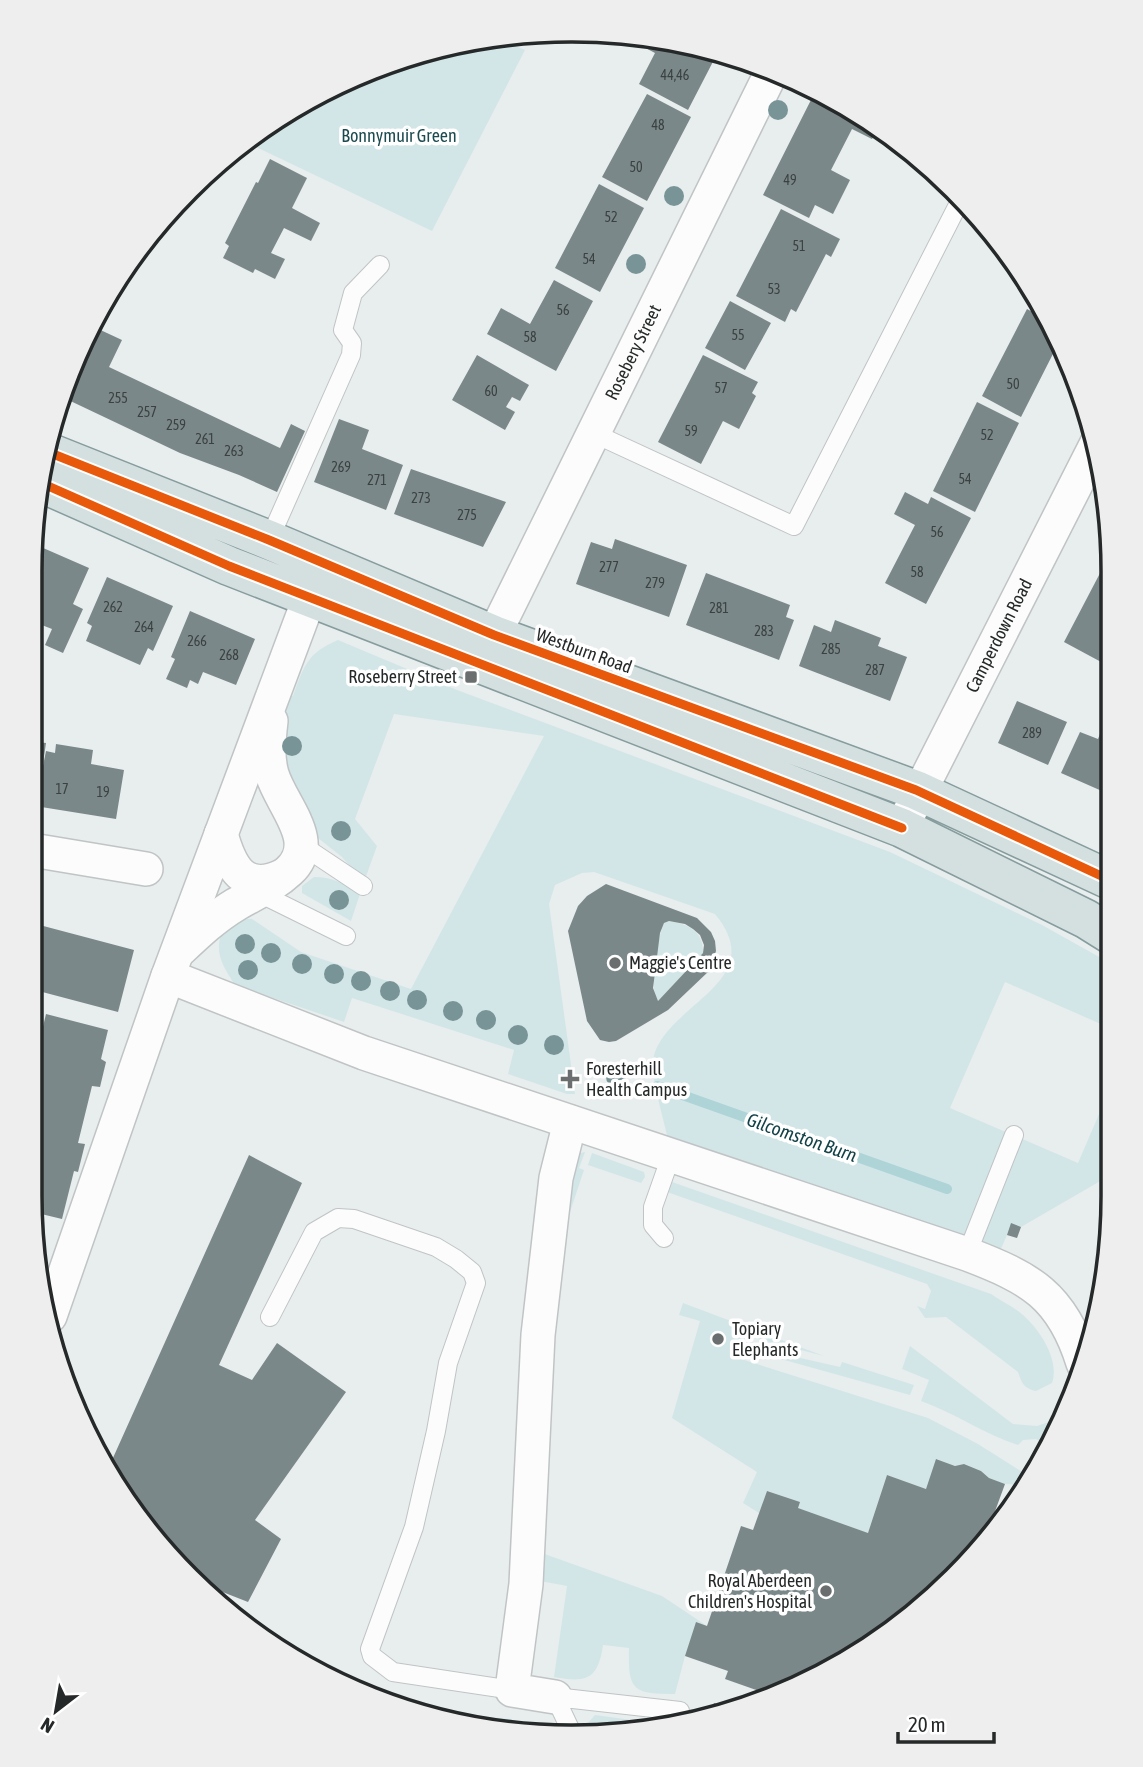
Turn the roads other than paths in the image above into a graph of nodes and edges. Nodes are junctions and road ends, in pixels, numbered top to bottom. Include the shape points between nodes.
1 (768, 80) edge
2 (956, 208) edge
3 (380, 265) dead end
4 (593, 433) junction
5 (55, 455) edge
6 (1089, 459) edge
7 (49, 487) edge
8 (269, 540) junction
9 (316, 580) junction
10 (494, 635) junction
11 (276, 685) junction
12 (920, 792) junction
13 (902, 828) junction
14 (221, 834) junction
15 (303, 846) junction
16 (42, 852) edge
17 (146, 869) dead end
18 (1101, 875) edge
19 (270, 884) junction
20 (363, 886) dead end
21 (1101, 928) edge
22 (346, 936) dead end
23 (172, 965) junction
24 (569, 1122) junction
25 (1014, 1135) dead end
26 (671, 1156) junction
27 (664, 1238) dead end
28 (967, 1254) junction
29 (54, 1306) edge
30 (270, 1317) dead end
31 (1078, 1348) edge
32 (512, 1690) junction
33 (555, 1696) junction
34 (680, 1711) dead end
35 (568, 1725) edge

1 - 4 street, Rosebery Street
2 - 4 lane via 794,526
3 - 8 lane via 353,293 343,330 352,343 351,355
4 - 10 street, Rosebery Street
5 - 8 main road, Westburn Road
6 - 12 street, Camperdown Road
7 - 9 main road, Westburn Road via 229,566
8 - 9 main road, Westburn Road
9 - 10 main road, Westburn Road
9 - 11 street
9 - 13 main road, Westburn Road
10 - 12 main road, Westburn Road
11 - 14 street
11 - 15 street via 269,738 271,772
12 - 13 street, Camperdown Road
12 - 18 main road, Westburn Road
13 - 21 main road, Westburn Road
14 - 19 street via 236,870
14 - 23 street
15 - 19 street via 299,860
15 - 20 lane
16 - 17 street
19 - 22 lane
19 - 23 street via 220,915
23 - 24 street via 364,1053
23 - 29 street
24 - 26 street
24 - 32 street via 556,1178 538,1335 526,1584
25 - 28 lane
26 - 27 lane via 653,1207 653,1225
26 - 28 street
28 - 31 street via 1012,1271 1052,1300
30 - 32 lane via 314,1232 338,1218 354,1219 436,1247 472,1272 476,1283 448,1363 414,1527 370,1649 372,1656 393,1672
32 - 33 street
33 - 34 lane
33 - 35 lane

